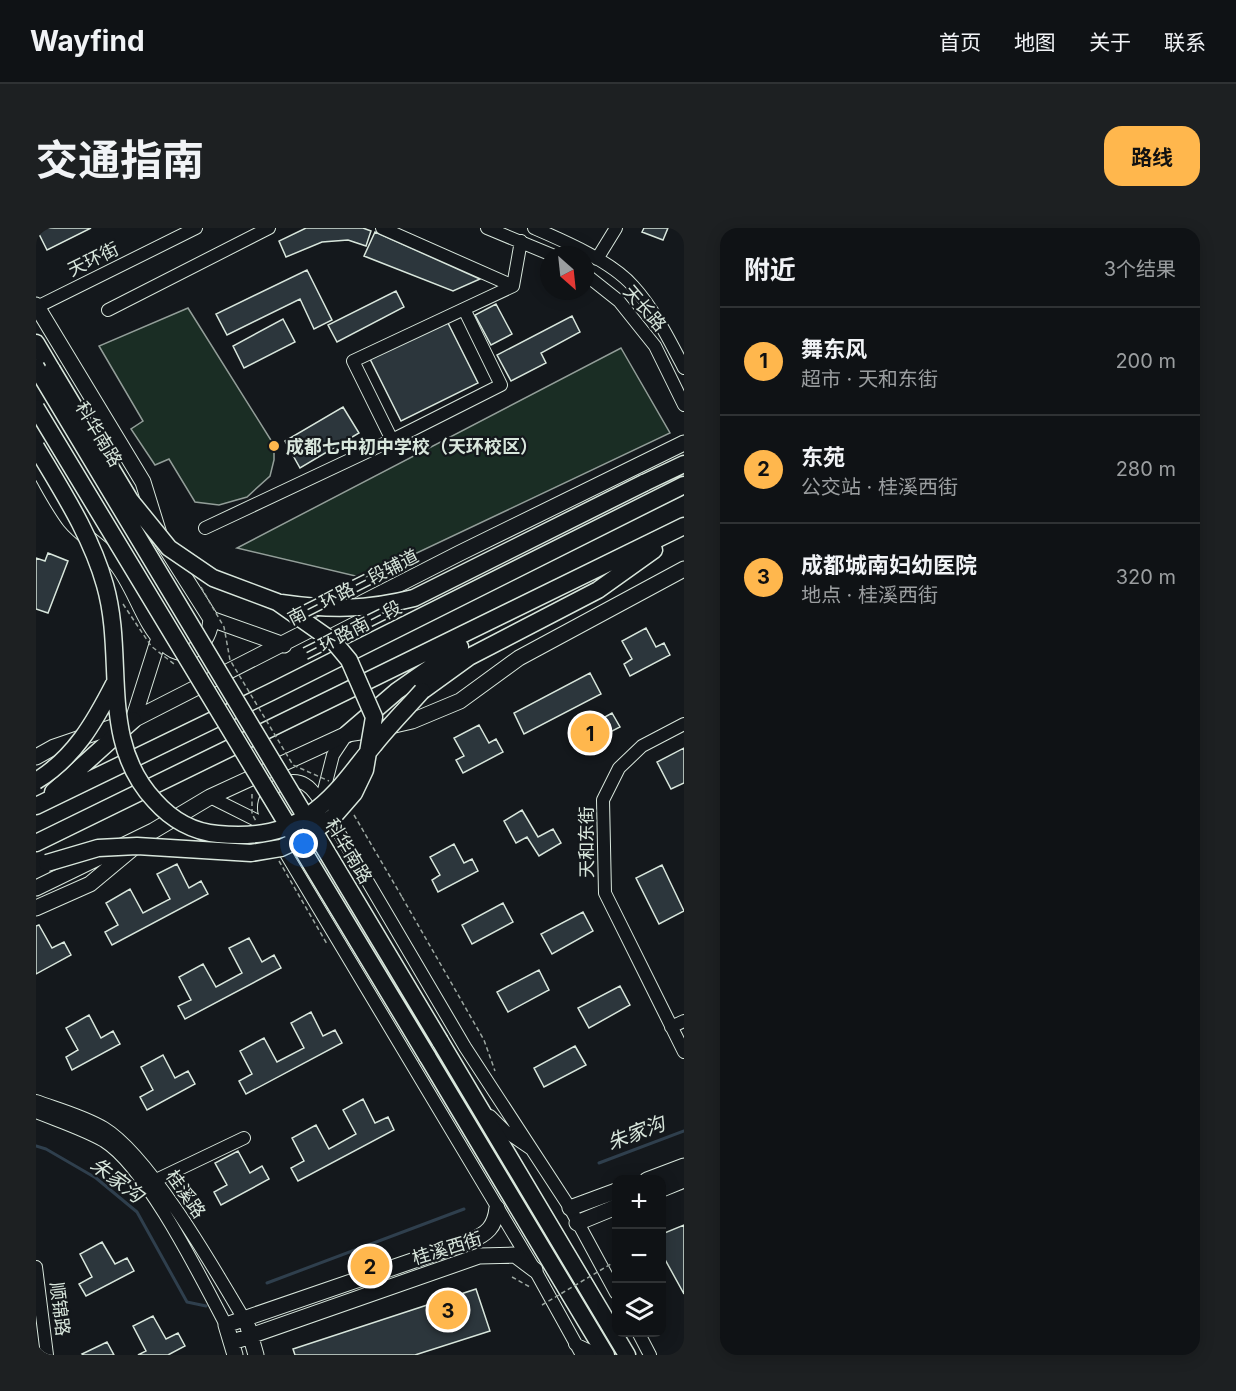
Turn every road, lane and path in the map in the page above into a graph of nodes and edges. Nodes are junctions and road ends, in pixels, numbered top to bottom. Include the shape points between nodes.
1 (196, 228) edge
2 (269, 228) edge
3 (382, 228) edge
4 (487, 228) edge
5 (534, 228) edge
6 (616, 228) edge
7 (522, 241) junction
8 (540, 249) edge
9 (597, 259) junction
10 (594, 281) edge
11 (513, 285) junction
12 (37, 306) edge
13 (464, 309) junction
14 (108, 310) dead end
15 (36, 343) edge
16 (44, 368) edge
17 (684, 368) edge
18 (684, 405) edge
19 (36, 408) edge
20 (392, 440) junction
21 (684, 443) edge
22 (36, 447) edge
23 (684, 464) edge
24 (36, 465) edge
25 (684, 485) edge
26 (205, 528) dead end
27 (684, 528) edge
28 (684, 569) edge
29 (197, 581) dead end
30 (122, 602) dead end
31 (277, 602) junction
32 (501, 618) junction
33 (211, 619) junction
34 (159, 638) junction
35 (284, 645) junction
36 (175, 665) dead end
37 (115, 684) junction
38 (133, 720) junction
39 (684, 724) edge
40 (347, 734) junction
41 (36, 746) edge
42 (54, 747) junction
43 (36, 757) edge
44 (36, 781) edge
45 (336, 784) dead end
46 (252, 793) dead end
47 (210, 797) junction
48 (321, 801) junction
49 (38, 805) edge
50 (354, 815) dead end
51 (258, 824) dead end
52 (270, 827) junction
53 (153, 831) junction
54 (36, 843) edge
55 (275, 854) dead end
56 (41, 865) edge
57 (36, 888) edge
58 (36, 908) edge
59 (327, 944) dead end
60 (684, 1021) edge
61 (671, 1027) junction
62 (684, 1052) edge
63 (497, 1080) dead end
64 (474, 1098) junction
65 (36, 1101) edge
66 (36, 1112) edge
67 (474, 1134) junction
68 (244, 1138) dead end
69 (534, 1150) junction
70 (471, 1164) junction
71 (684, 1166) edge
72 (658, 1175) edge
73 (684, 1180) edge
74 (154, 1181) junction
75 (666, 1187) edge
76 (612, 1192) edge
77 (497, 1208) junction
78 (570, 1208) junction
79 (612, 1209) edge
80 (577, 1223) junction
81 (612, 1263) edge
82 (36, 1267) edge
83 (535, 1270) junction
84 (512, 1277) dead end
85 (612, 1286) edge
86 (533, 1288) dead end
87 (538, 1297) dead end
88 (244, 1319) junction
89 (226, 1325) junction
90 (252, 1335) junction
91 (639, 1337) edge
92 (641, 1337) edge
93 (234, 1348) edge
94 (579, 1349) edge
95 (47, 1355) edge
96 (256, 1355) edge
97 (598, 1355) edge
98 (606, 1355) edge
99 (627, 1355) edge
100 (642, 1355) edge
101 (650, 1355) edge

1 - 12 street, 天环街
2 - 14 street
3 - 11 street
4 - 7 street
5 - 9 street, 天长路 via 582,248
6 - 9 street
7 - 8 street
7 - 11 street
9 - 17 street, 天长路 via 633,285
10 - 18 street, 天长路 via 620,301 655,346
11 - 13 street
12 - 33 main road via 144,482 161,540
13 - 20 street via 501,385
13 - 20 street via 353,361
15 - 16 highway
16 - 31 highway, bridge via 130,500 169,548 213,578
16 - 64 highway, 科华南路, bridge
19 - 67 highway, bridge
20 - 26 street
21 - 35 main road, 南三环路三段辅道
22 - 37 highway, bridge via 76,515 105,585 115,641
23 - 31 highway, bridge via 414,598 379,607 326,609
24 - 34 main road via 70,521 115,562
25 - 49 highway, 三环路南三段
27 - 32 highway
27 - 37 highway, bridge via 598,590 469,657 422,691 332,797 308,816 264,834 212,834 165,813 130,767 119,734
28 - 40 main road via 519,658 460,701 412,721
29 - 45 path, bridge via 224,627 230,660 293,765
30 - 36 path, bridge via 151,646
31 - 56 highway, bridge via 334,642 349,660 374,717 365,770 354,793 334,816 309,835 281,848 252,853 137,846 98,848
32 - 40 highway via 397,691
32 - 54 highway
33 - 34 main road via 206,641 196,649 174,651
33 - 35 main road
34 - 38 main road
35 - 38 main road, 南三环路三段辅道
37 - 44 highway, bridge via 77,748
38 - 42 main road, 南三环路三段辅道
38 - 49 highway
39 - 61 street, 天和东街 via 642,746 619,768 603,800 605,893
40 - 47 main road
40 - 48 street via 333,755
41 - 42 main road
42 - 43 main road, 南三环路三段辅道
46 - 51 path, bridge via 252,814
47 - 52 street
47 - 53 main road
48 - 52 street via 302,783 289,780 275,787 267,796 264,809
48 - 69 street via 465,1047
50 - 63 path, bridge via 484,1040
52 - 70 street
53 - 57 main road
53 - 58 main road via 90,884
55 - 59 path, bridge
60 - 61 street
61 - 62 street, 天和东街
64 - 69 street via 505,1131
64 - 99 highway, 科华南路
65 - 74 street, 桂溪路 via 104,1128
66 - 89 street, 桂溪路 via 105,1142 129,1165 149,1191
67 - 70 street
67 - 98 highway
68 - 74 street
69 - 78 street
70 - 77 street
71 - 72 main road
73 - 75 main road
74 - 88 street, 桂溪路
76 - 78 main road
77 - 83 street
77 - 88 main road, 桂溪西街 via 488,1232 470,1241
78 - 80 street
79 - 80 main road
80 - 85 street
81 - 87 path, bridge via 542,1305
82 - 95 street, 顺锦路
83 - 90 main road, 桂溪西街 via 515,1255 479,1256
83 - 94 street
84 - 86 path
88 - 89 main road, 桂溪西街
88 - 90 main road, 桂溪路
89 - 93 main road, 桂溪路
90 - 93 main road, 桂溪西街
90 - 96 main road, 桂溪路
91 - 100 street
92 - 101 street
94 - 97 street

